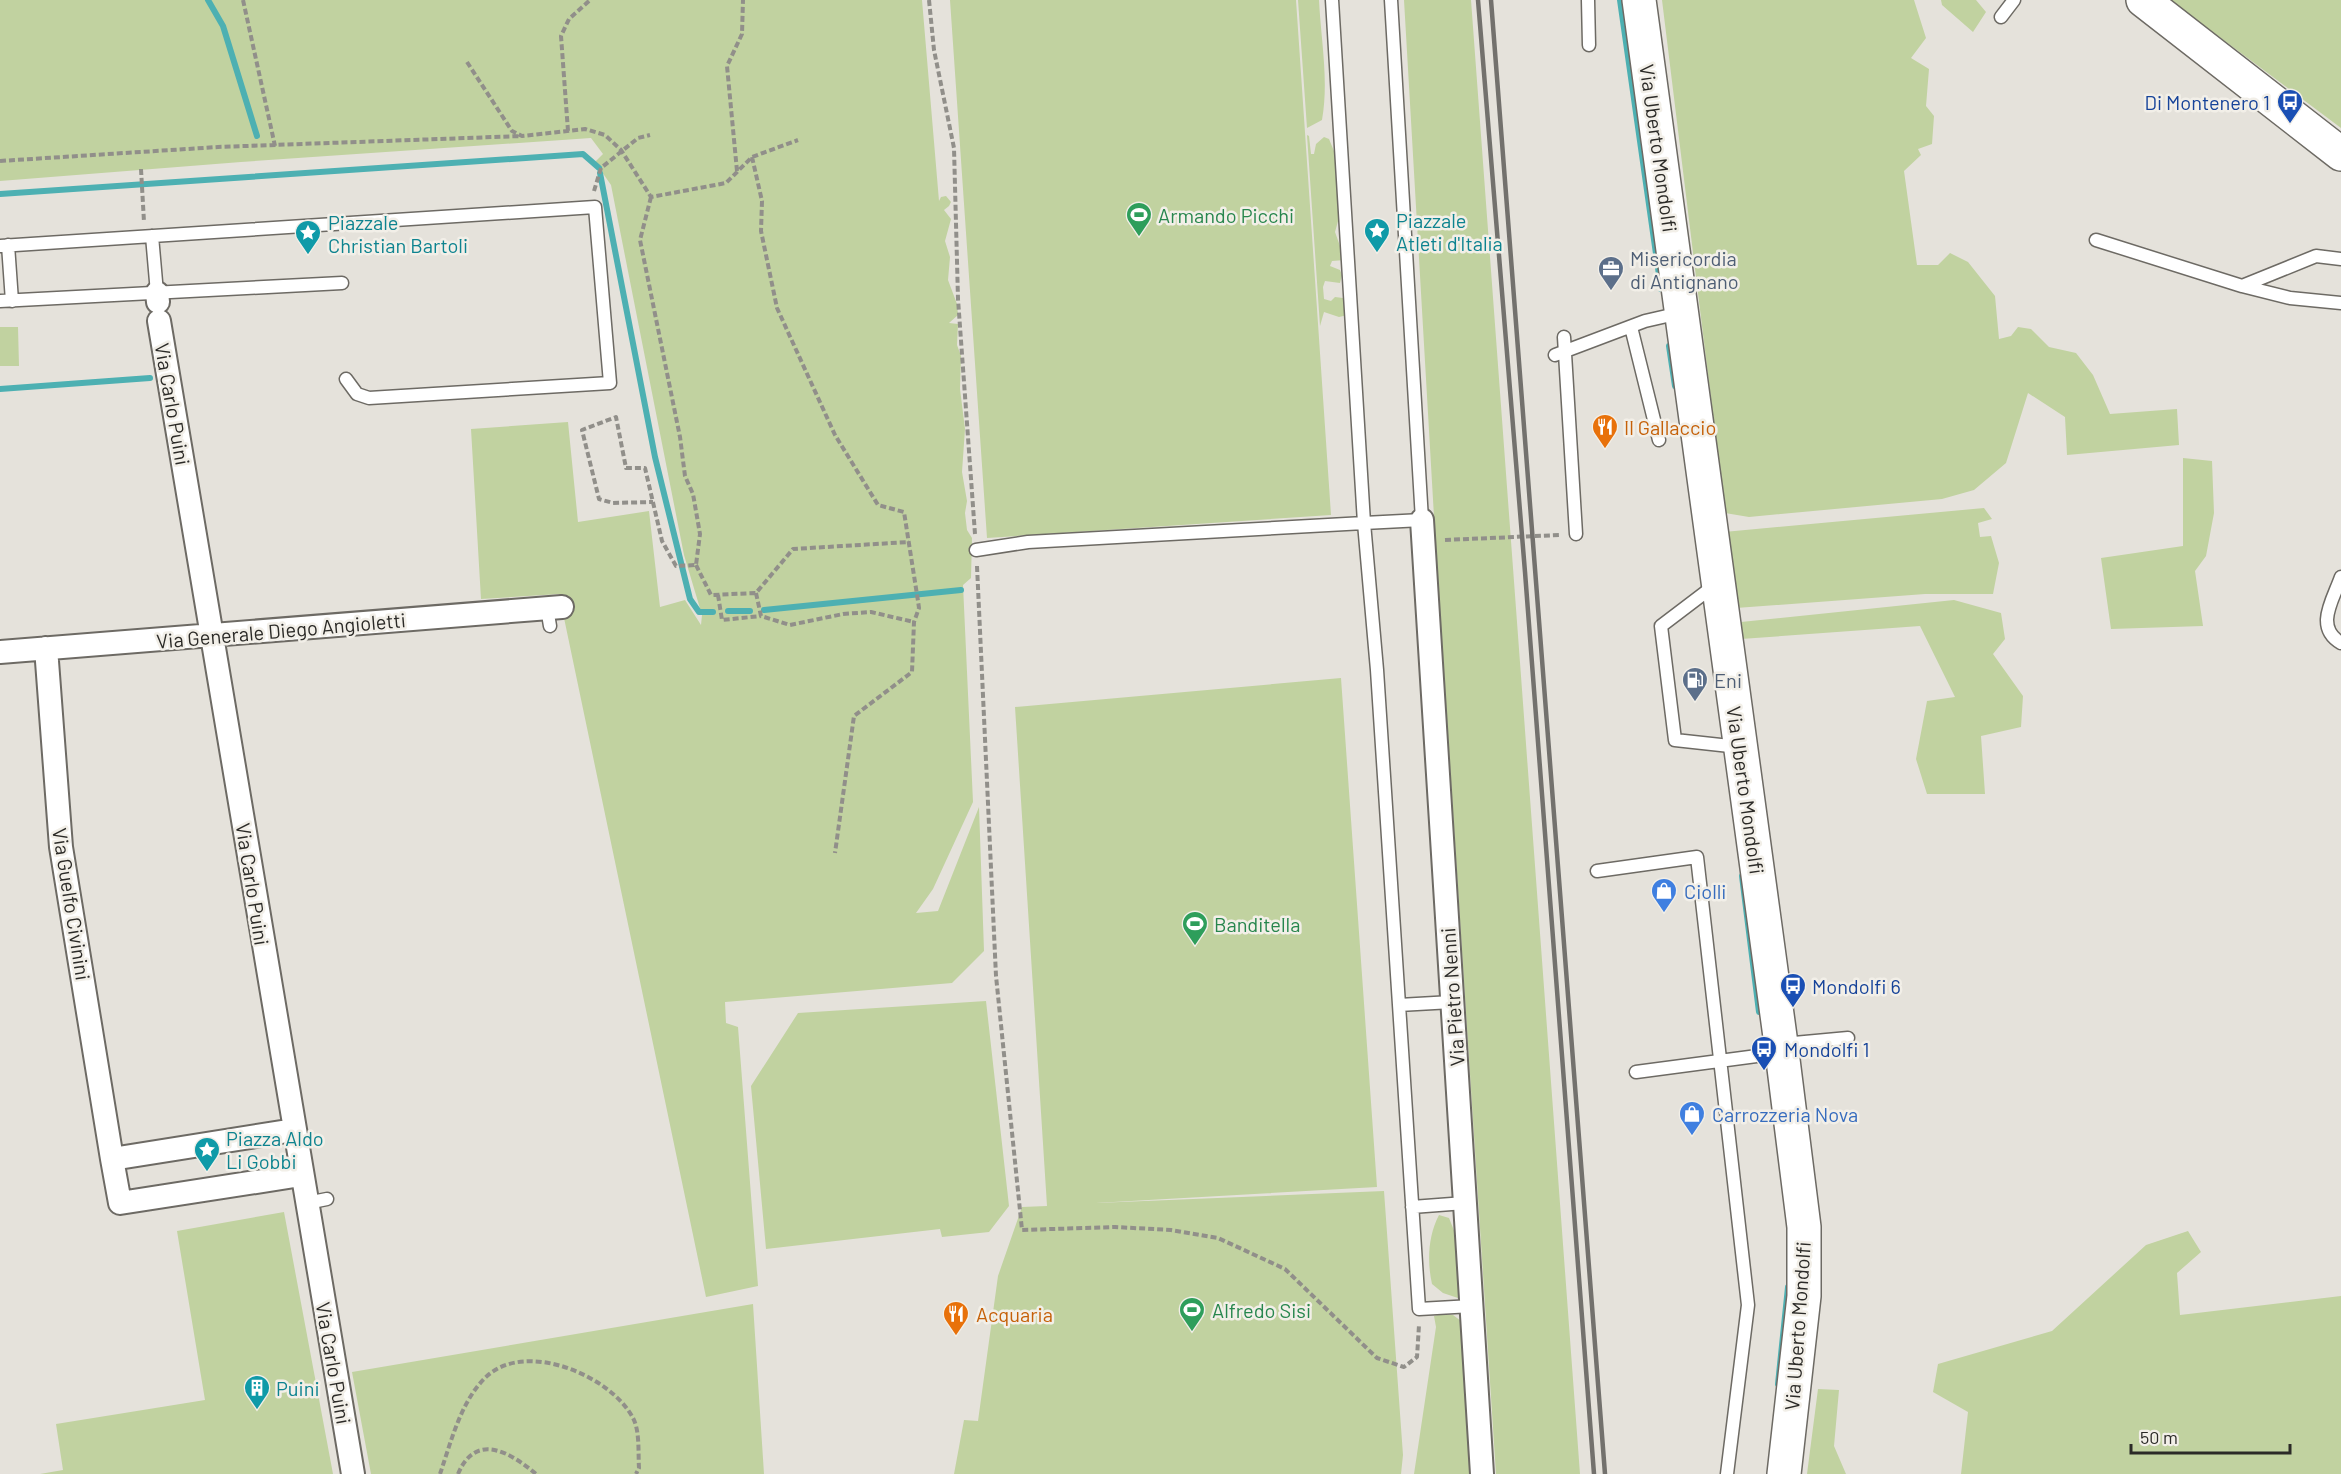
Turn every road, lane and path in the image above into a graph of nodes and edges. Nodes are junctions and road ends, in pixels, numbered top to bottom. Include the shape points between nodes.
1 (243, 0) edge
2 (590, 0) edge
3 (743, 0) edge
4 (928, 0) edge
5 (1332, 0) edge
6 (1391, 0) edge
7 (1588, 0) edge
8 (1639, 0) edge
9 (2014, 0) edge
10 (2143, 0) edge
11 (2001, 17) dead end
12 (1589, 45) dead end
13 (467, 62) dead end
14 (568, 131) junction
15 (650, 135) dead end
16 (522, 136) junction
17 (798, 140) dead end
18 (275, 146) junction
19 (621, 150) junction
20 (2341, 154) edge
21 (752, 157) junction
22 (0, 161) edge
23 (738, 171) junction
24 (141, 172) dead end
25 (651, 197) junction
26 (143, 204) dead end
27 (595, 207) junction
28 (152, 236) junction
29 (2096, 240) dead end
30 (4, 246) edge
31 (2341, 259) edge
32 (342, 283) dead end
33 (2242, 286) junction
34 (6, 301) edge
35 (2341, 303) edge
36 (158, 305) junction
37 (1643, 308) dead end
38 (1682, 312) junction
39 (1645, 321) junction
40 (1631, 327) junction
41 (1564, 337) dead end
42 (1560, 354) junction
43 (346, 379) dead end
44 (1659, 440) dead end
45 (653, 502) junction
46 (1364, 523) junction
47 (1423, 531) junction
48 (1576, 534) dead end
49 (1542, 536) dead end
50 (909, 542) junction
51 (976, 550) junction
52 (694, 565) junction
53 (2341, 577) edge
54 (1718, 582) junction
55 (756, 593) junction
56 (718, 595) junction
57 (553, 614) dead end
58 (761, 616) junction
59 (915, 622) junction
60 (212, 635) junction
61 (2341, 643) edge
62 (46, 648) junction
63 (0, 652) edge
64 (1740, 747) junction
65 (835, 853) dead end
66 (1597, 871) dead end
67 (1452, 1002) junction
68 (1399, 1005) junction
69 (1848, 1038) dead end
70 (1781, 1049) junction
71 (1720, 1061) junction
72 (1636, 1072) dead end
73 (294, 1130) junction
74 (112, 1159) junction
75 (301, 1175) junction
76 (1465, 1203) junction
77 (1412, 1207) junction
78 (1472, 1306) junction
79 (1419, 1309) junction
80 (639, 1468) junction
81 (353, 1474) edge
82 (440, 1474) edge
83 (458, 1474) edge
84 (536, 1474) edge
85 (636, 1474) edge
86 (644, 1474) edge
87 (1482, 1474) edge
88 (1727, 1474) edge
89 (1784, 1474) edge

1 - 18 path
2 - 14 path via 569,19 561,36
3 - 23 path via 742,34 727,66
4 - 51 path via 954,148 958,300
5 - 46 lane
6 - 47 lane
7 - 12 lane
8 - 38 main road, Via Uberto Mondolfi
9 - 11 lane
10 - 20 main road
13 - 16 path via 512,131
14 - 16 path
14 - 19 path via 585,129 605,135
15 - 19 path
16 - 18 path
17 - 21 path
18 - 22 path
19 - 25 path
19 - 27 path via 599,170
21 - 23 path
21 - 50 path via 762,201 761,231 777,308 835,435 878,505 904,512
23 - 25 path via 726,183
24 - 26 path
25 - 52 path via 640,240 685,476 693,494 700,534
27 - 28 lane
27 - 43 lane via 610,383 369,398 357,394
28 - 30 lane
28 - 36 lane
29 - 33 lane
30 - 34 lane
31 - 33 lane via 2316,256
32 - 36 lane
33 - 35 lane via 2290,298
34 - 36 lane
36 - 60 street, Via Carlo Puini
37 - 39 lane
38 - 39 lane
38 - 54 main road, Via Uberto Mondolfi
39 - 40 lane
40 - 42 lane
40 - 44 lane
41 - 42 lane
42 - 48 lane
45 - 45 path via 645,468 626,468 616,417 582,430 599,499 613,503
45 - 52 path via 662,541 676,567
46 - 47 lane
46 - 51 lane via 1028,542
46 - 68 lane
47 - 49 path
47 - 67 street, Via Pietro Nenni
50 - 55 path via 793,549
50 - 59 path via 919,608
51 - 79 path via 996,976 1022,1230 1115,1227 1218,1238 1285,1269 1377,1358 1404,1367 1417,1357
52 - 56 path via 711,595
53 - 61 lane via 2326,626
54 - 64 main road, Via Uberto Mondolfi
54 - 64 lane via 1661,626 1675,740
55 - 56 path
55 - 58 path
56 - 58 path via 722,620
57 - 60 street, Via Generale Diego Angioletti
58 - 59 path via 790,625 871,612
59 - 65 path via 912,672 854,716
60 - 62 street, Via Generale Diego Angioletti
60 - 73 street, Via Carlo Puini
62 - 63 street, Via Generale Diego Angioletti
62 - 74 street, Via Guelfo Civinini via 61,847
64 - 70 main road, Via Uberto Mondolfi
66 - 71 lane via 1697,857
67 - 68 lane
67 - 76 street, Via Pietro Nenni
68 - 77 lane
69 - 70 lane
70 - 71 lane
70 - 89 main road, Via Uberto Mondolfi via 1804,1227 1805,1263
71 - 72 lane
71 - 88 lane via 1748,1305
73 - 74 street
73 - 75 street, Via Carlo Puini
74 - 75 street via 120,1203
75 - 81 street, Via Carlo Puini via 317,1201
76 - 77 lane
76 - 78 street, Via Pietro Nenni
77 - 79 lane
78 - 79 lane
78 - 87 street, Via Pietro Nenni
80 - 82 path via 635,1421 610,1391 573,1368 517,1363 501,1366 477,1386 455,1430
80 - 85 path
80 - 86 path
83 - 84 path via 467,1459 492,1449 518,1459

